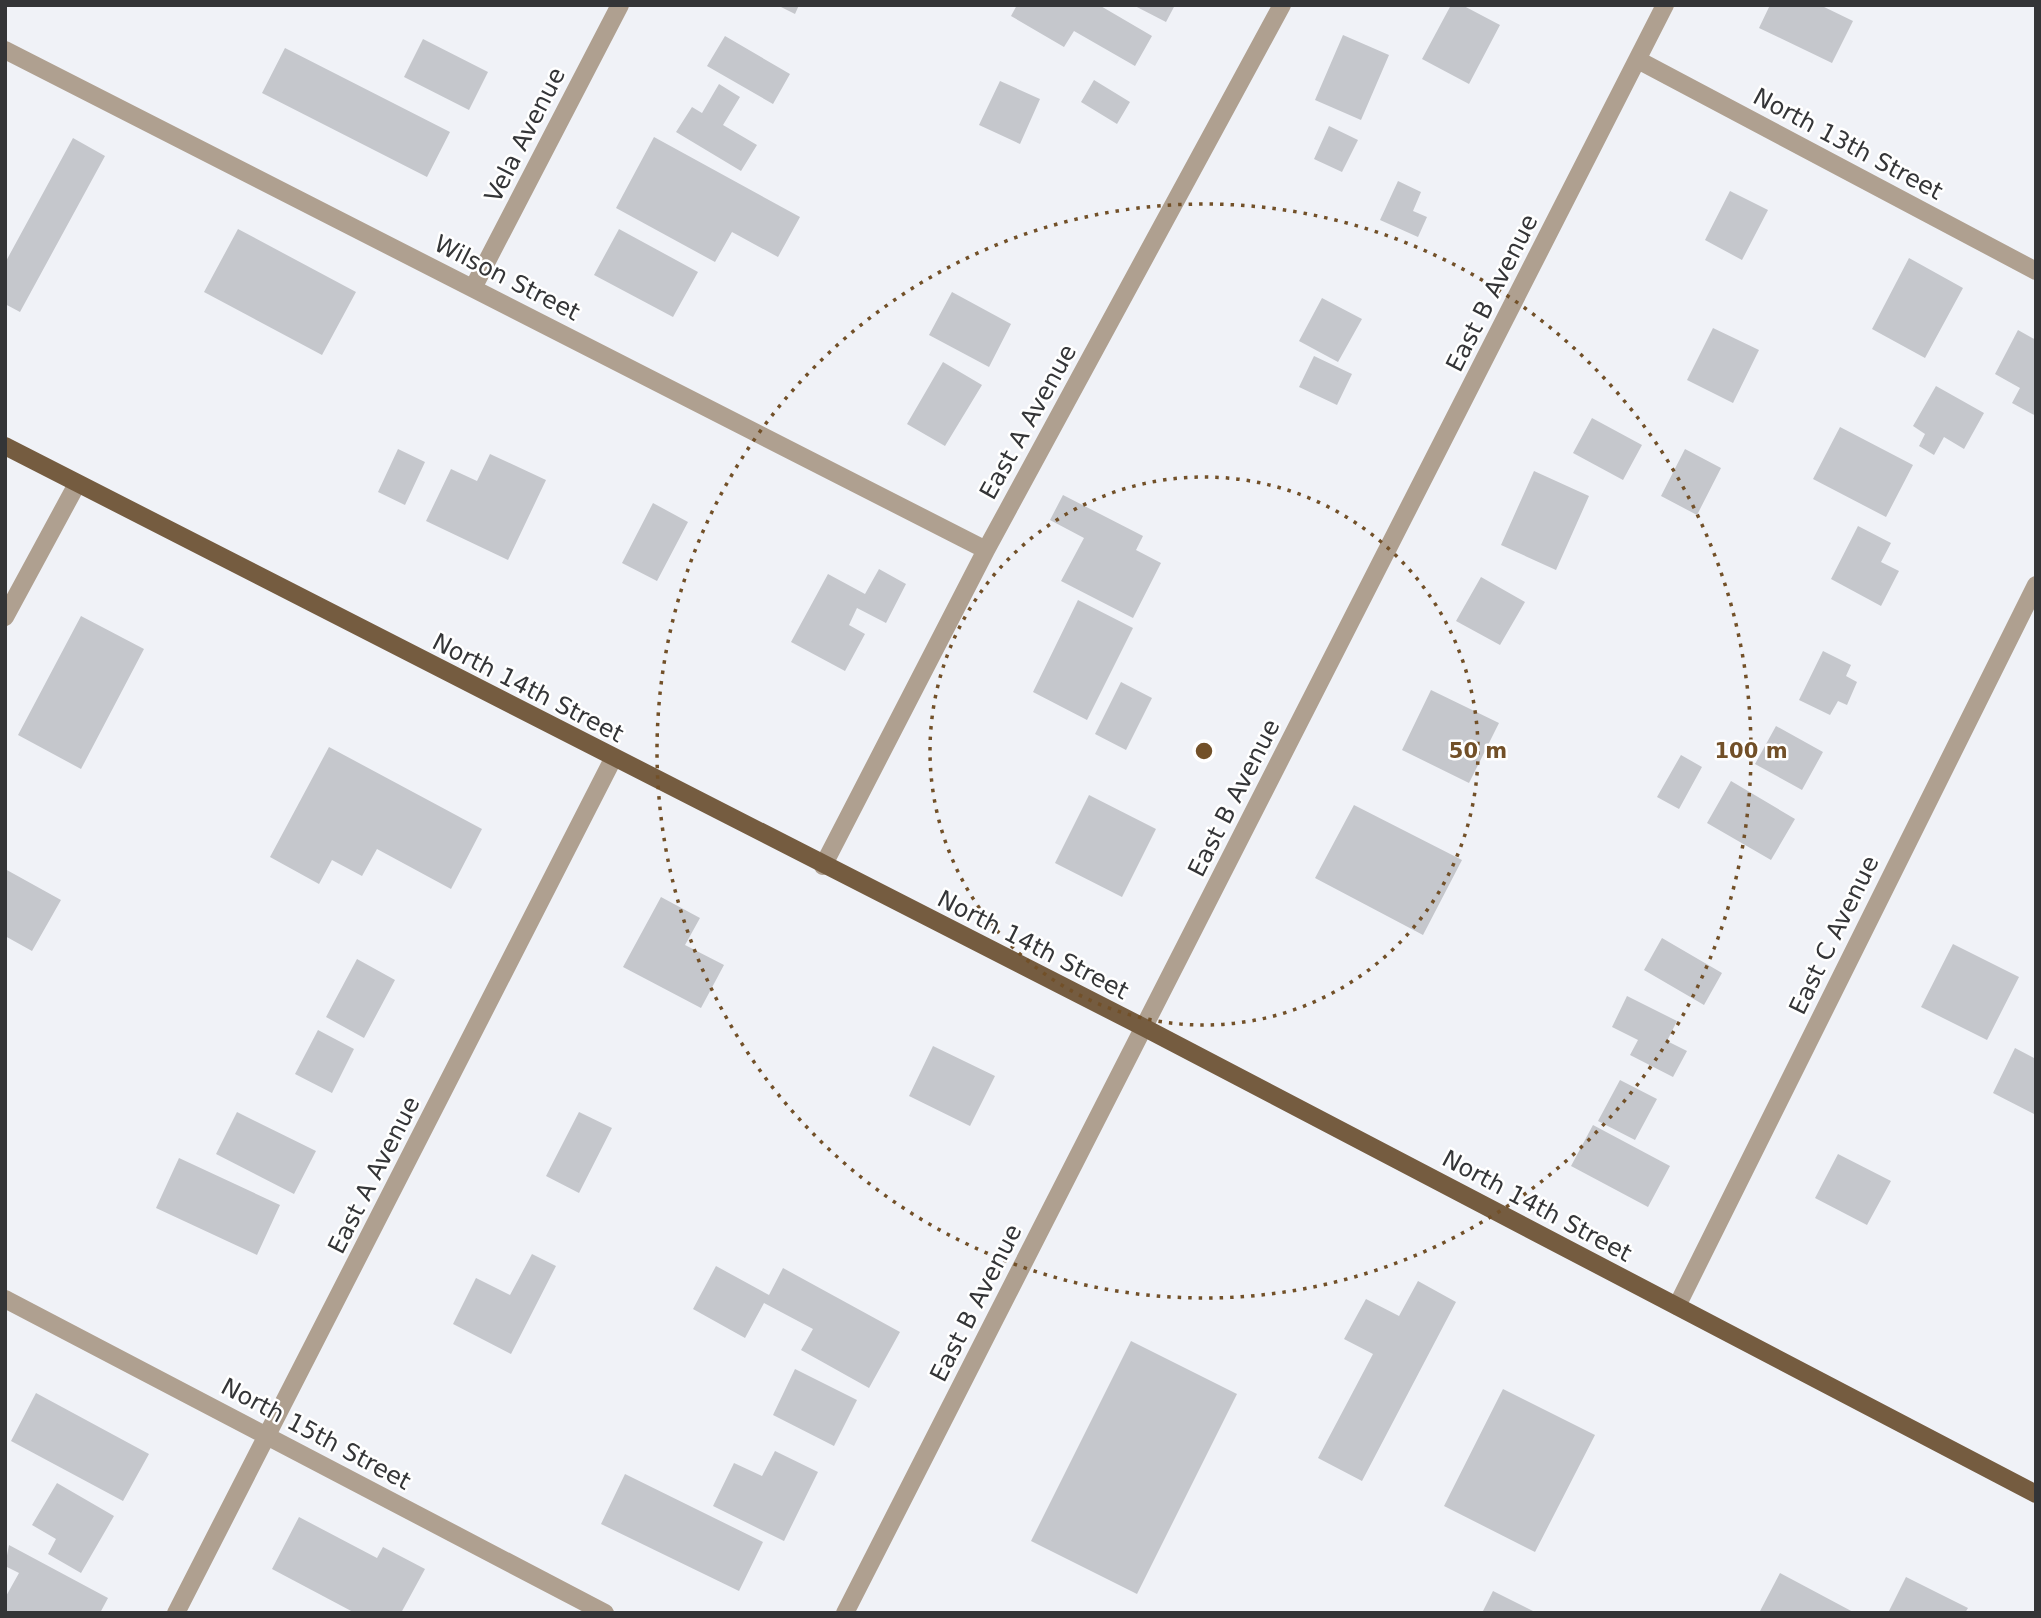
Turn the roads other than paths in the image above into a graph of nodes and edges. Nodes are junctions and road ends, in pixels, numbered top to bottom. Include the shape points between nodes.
1 (620, 5) edge
2 (1283, 5) edge
3 (1665, 5) edge
4 (5, 50) edge
5 (1638, 60) junction
6 (2036, 271) edge
7 (473, 288) junction
8 (5, 446) edge
9 (77, 484) junction
10 (986, 550) junction
11 (2036, 585) edge
12 (5, 617) edge
13 (613, 759) junction
14 (823, 866) junction
15 (1145, 1028) junction
16 (5, 1299) edge
17 (1676, 1306) junction
18 (268, 1436) junction
19 (2036, 1494) edge
20 (176, 1613) edge
21 (605, 1613) edge
22 (845, 1613) edge

1 - 7 street, Vela Avenue
2 - 10 street, East A Avenue
3 - 5 street, East B Avenue
4 - 7 street, Wilson Street
5 - 6 street, North 13th Street
5 - 15 street, East B Avenue
7 - 10 street, Wilson Street
8 - 9 main road, North 14th Street
9 - 12 street
9 - 13 main road, North 14th Street
10 - 14 street, East A Avenue
11 - 17 street, East C Avenue
13 - 14 main road, North 14th Street
13 - 18 street, East A Avenue
14 - 15 main road, North 14th Street
15 - 17 main road, North 14th Street
15 - 22 street, East B Avenue
16 - 18 street, North 15th Street
17 - 19 main road, North 14th Street
18 - 20 street, East A Avenue
18 - 21 street, North 15th Street

